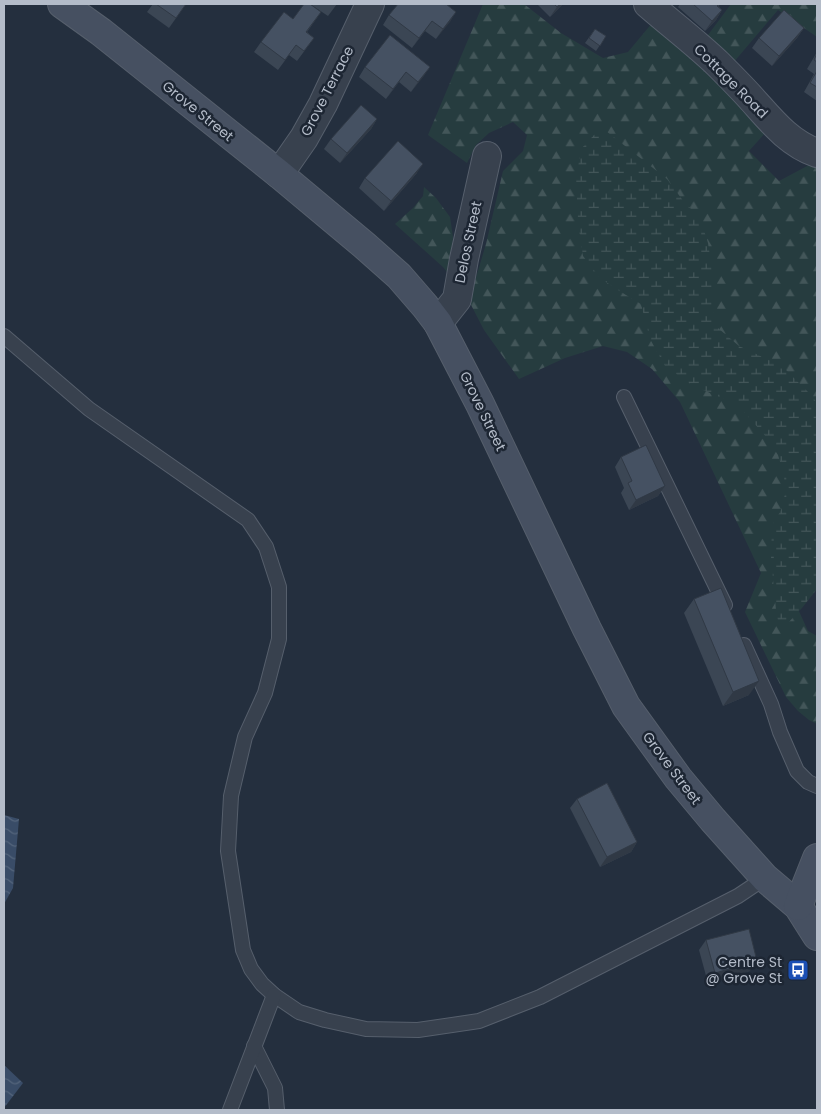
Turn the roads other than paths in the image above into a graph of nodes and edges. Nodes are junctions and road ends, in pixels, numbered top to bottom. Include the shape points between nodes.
1 (62, 4) edge
2 (370, 4) edge
3 (648, 4) edge
4 (817, 153) edge
5 (487, 156) dead end
6 (279, 174) junction
7 (438, 323) junction
8 (4, 336) edge
9 (624, 397) dead end
10 (729, 615) edge
11 (738, 633) edge
12 (817, 786) edge
13 (817, 858) edge
14 (765, 878) junction
15 (798, 906) junction
16 (817, 936) edge
17 (274, 995) junction
18 (254, 1046) junction
19 (230, 1110) edge
20 (278, 1110) edge

1 - 6 main road, Grove Street
2 - 6 street, Grove Terrace via 323,104
3 - 4 street, Cottage Road via 715,61 781,131
5 - 7 street, Delos Street via 457,299
6 - 7 main road, Grove Street via 399,276
7 - 14 main road, Grove Street via 626,706 678,778
8 - 17 lane via 89,409 248,520 266,547 280,587 278,639 265,693 245,737 231,796 228,851 243,950 250,969
9 - 10 lane
11 - 12 lane via 797,771
13 - 15 main road
14 - 15 main road, Grove Street
14 - 17 lane via 738,896 540,997 478,1021 418,1030 366,1029 298,1012
15 - 16 main road, Grove Street
17 - 18 lane
18 - 19 lane
18 - 20 lane via 275,1088

